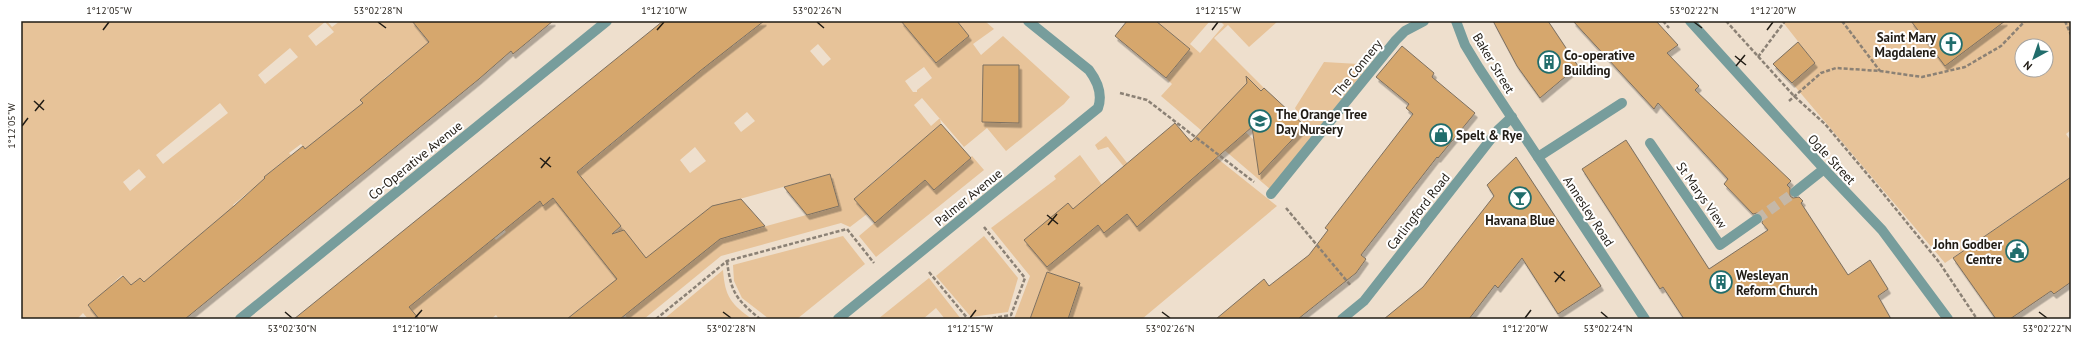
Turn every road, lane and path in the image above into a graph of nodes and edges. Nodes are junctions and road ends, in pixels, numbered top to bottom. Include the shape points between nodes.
1 (607, 21) edge
2 (1028, 21) edge
3 (1456, 21) edge
4 (1690, 21) edge
5 (1726, 21) edge
6 (1785, 21) edge
7 (1842, 21) edge
8 (2025, 21) edge
9 (2065, 21) edge
10 (1420, 22) edge
11 (2071, 35) edge
12 (1758, 56) junction
13 (1880, 71) junction
14 (1099, 89) junction
15 (1794, 96) junction
16 (1622, 103) dead end
17 (1773, 114) junction
18 (1512, 118) junction
19 (1650, 143) dead end
20 (1538, 158) junction
21 (1824, 169) junction
22 (1795, 192) tunnel mouth
23 (1271, 194) junction
24 (1758, 219) tunnel mouth
25 (984, 227) dead end
26 (727, 262) junction
27 (878, 267) dead end
28 (929, 271) dead end
29 (1364, 301) junction
30 (240, 319) edge
31 (656, 319) edge
32 (760, 319) edge
33 (838, 319) edge
34 (968, 319) edge
35 (987, 319) edge
36 (1342, 319) edge
37 (1645, 319) edge
38 (1948, 319) edge
39 (1977, 319) edge

1 - 30 street, Co-Operative Avenue
2 - 14 street via 1089,70 1096,79
3 - 18 street, Baker Street via 1465,45
4 - 17 street, Ogle Street
5 - 12 path
6 - 12 path
7 - 13 path
8 - 13 path via 2001,46 1964,67 1922,77
9 - 11 path
10 - 23 street, The Connery via 1404,31 1396,40
12 - 15 path
13 - 15 path via 1836,68 1822,73
14 - 23 path via 1144,97
14 - 33 street, Palmer Avenue via 1101,99 1098,108
15 - 17 path
15 - 39 path via 1825,124 1906,221 1939,262
16 - 20 street
17 - 21 street, Ogle Street
18 - 20 street, Annesley Road
18 - 29 street, Carlingford Road via 1498,130
19 - 24 street, St Marys View via 1720,245
20 - 37 street, Annesley Road
21 - 22 street
21 - 38 street, Ogle Street via 1882,230
23 - 29 path
25 - 35 path via 1026,278 1011,315
26 - 27 path via 846,229
26 - 31 path
26 - 32 path via 729,283 740,302
28 - 34 path
29 - 36 street, Carlingford Road

